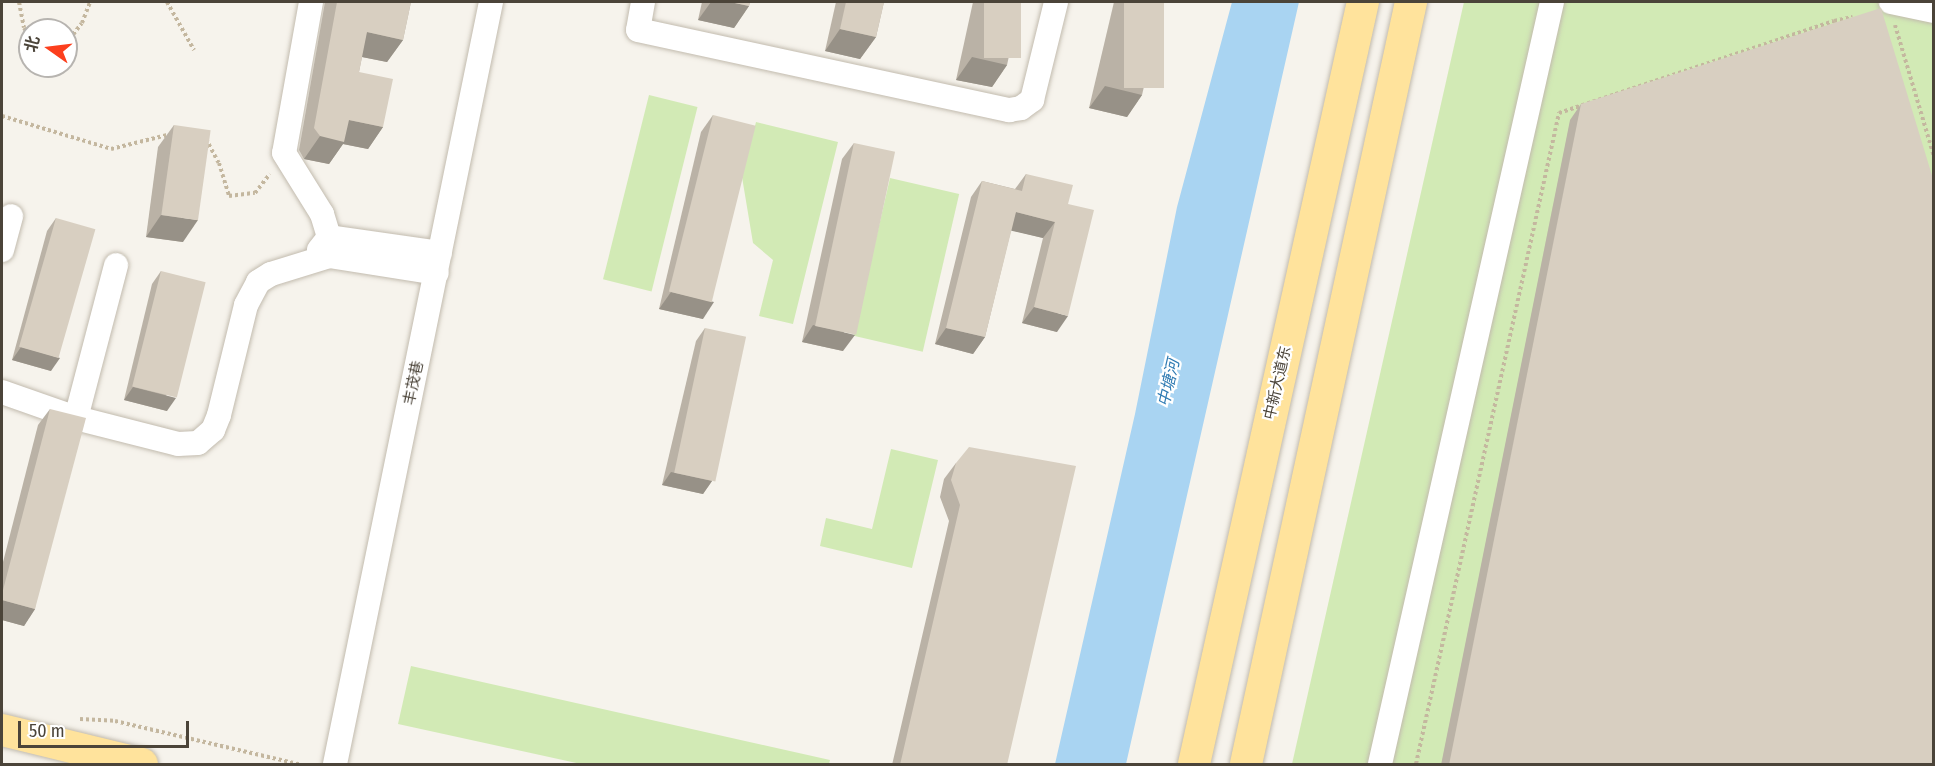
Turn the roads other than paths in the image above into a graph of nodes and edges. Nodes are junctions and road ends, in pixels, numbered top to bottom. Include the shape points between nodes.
1 (311, 2) edge
2 (491, 2) edge
3 (643, 2) edge
4 (1056, 2) edge
5 (1363, 2) edge
6 (1410, 2) edge
7 (1552, 2) edge
8 (1934, 11) edge
9 (1890, 16) edge
10 (11, 216) dead end
11 (2, 250) edge
12 (324, 250) junction
13 (439, 263) junction
14 (116, 266) dead end
15 (2, 392) edge
16 (76, 418) junction
17 (2, 730) edge
18 (142, 765) edge
19 (335, 765) edge
20 (1194, 765) edge
21 (1246, 765) edge
22 (1380, 765) edge

1 - 12 street via 284,153 322,214
2 - 13 street, 丰茂巷
3 - 4 street via 638,30 1009,110 1022,108 1032,100
5 - 20 main road, 中新大道东
6 - 21 main road
7 - 22 street
8 - 9 street
10 - 11 street
12 - 13 street
12 - 16 street via 271,274 251,291 219,415 207,438 189,445 178,444
13 - 19 street, 丰茂巷
14 - 16 street
15 - 16 street
17 - 18 main road

